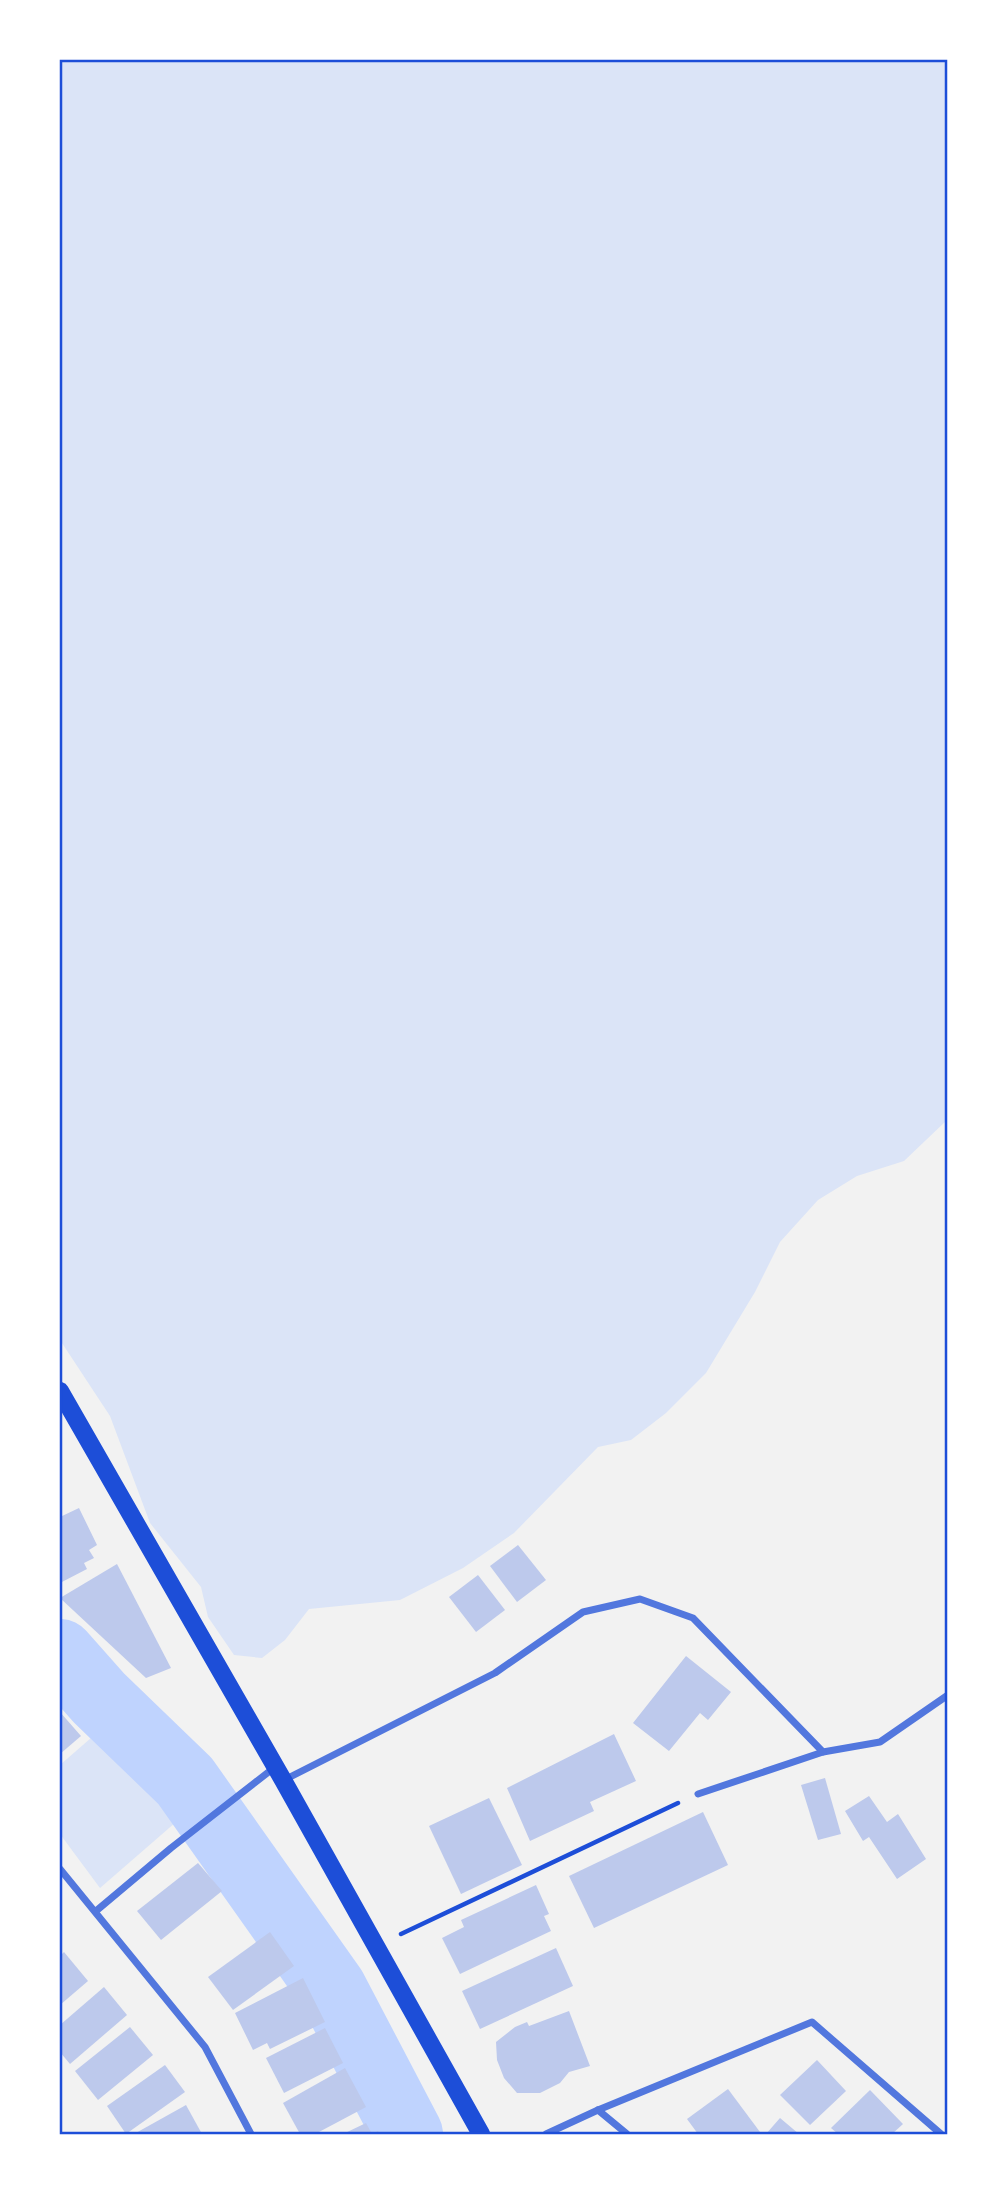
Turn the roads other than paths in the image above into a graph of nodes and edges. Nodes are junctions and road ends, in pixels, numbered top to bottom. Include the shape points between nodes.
1 (60, 1391) edge
2 (947, 1695) edge
3 (822, 1752) junction
4 (279, 1774) junction
5 (698, 1794) road end
6 (60, 1869) edge
7 (96, 1911) junction
8 (598, 2110) junction
9 (251, 2134) edge
10 (481, 2134) edge
11 (546, 2134) edge
12 (627, 2134) edge
13 (941, 2134) edge

1 - 4 main road
2 - 3 street via 880,1742
3 - 4 street via 693,1618 640,1599 583,1612 495,1673
3 - 5 street
4 - 7 street via 243,1793
4 - 10 main road
6 - 7 street
7 - 9 street via 205,2047
8 - 11 street
8 - 12 street
8 - 13 street via 812,2022

